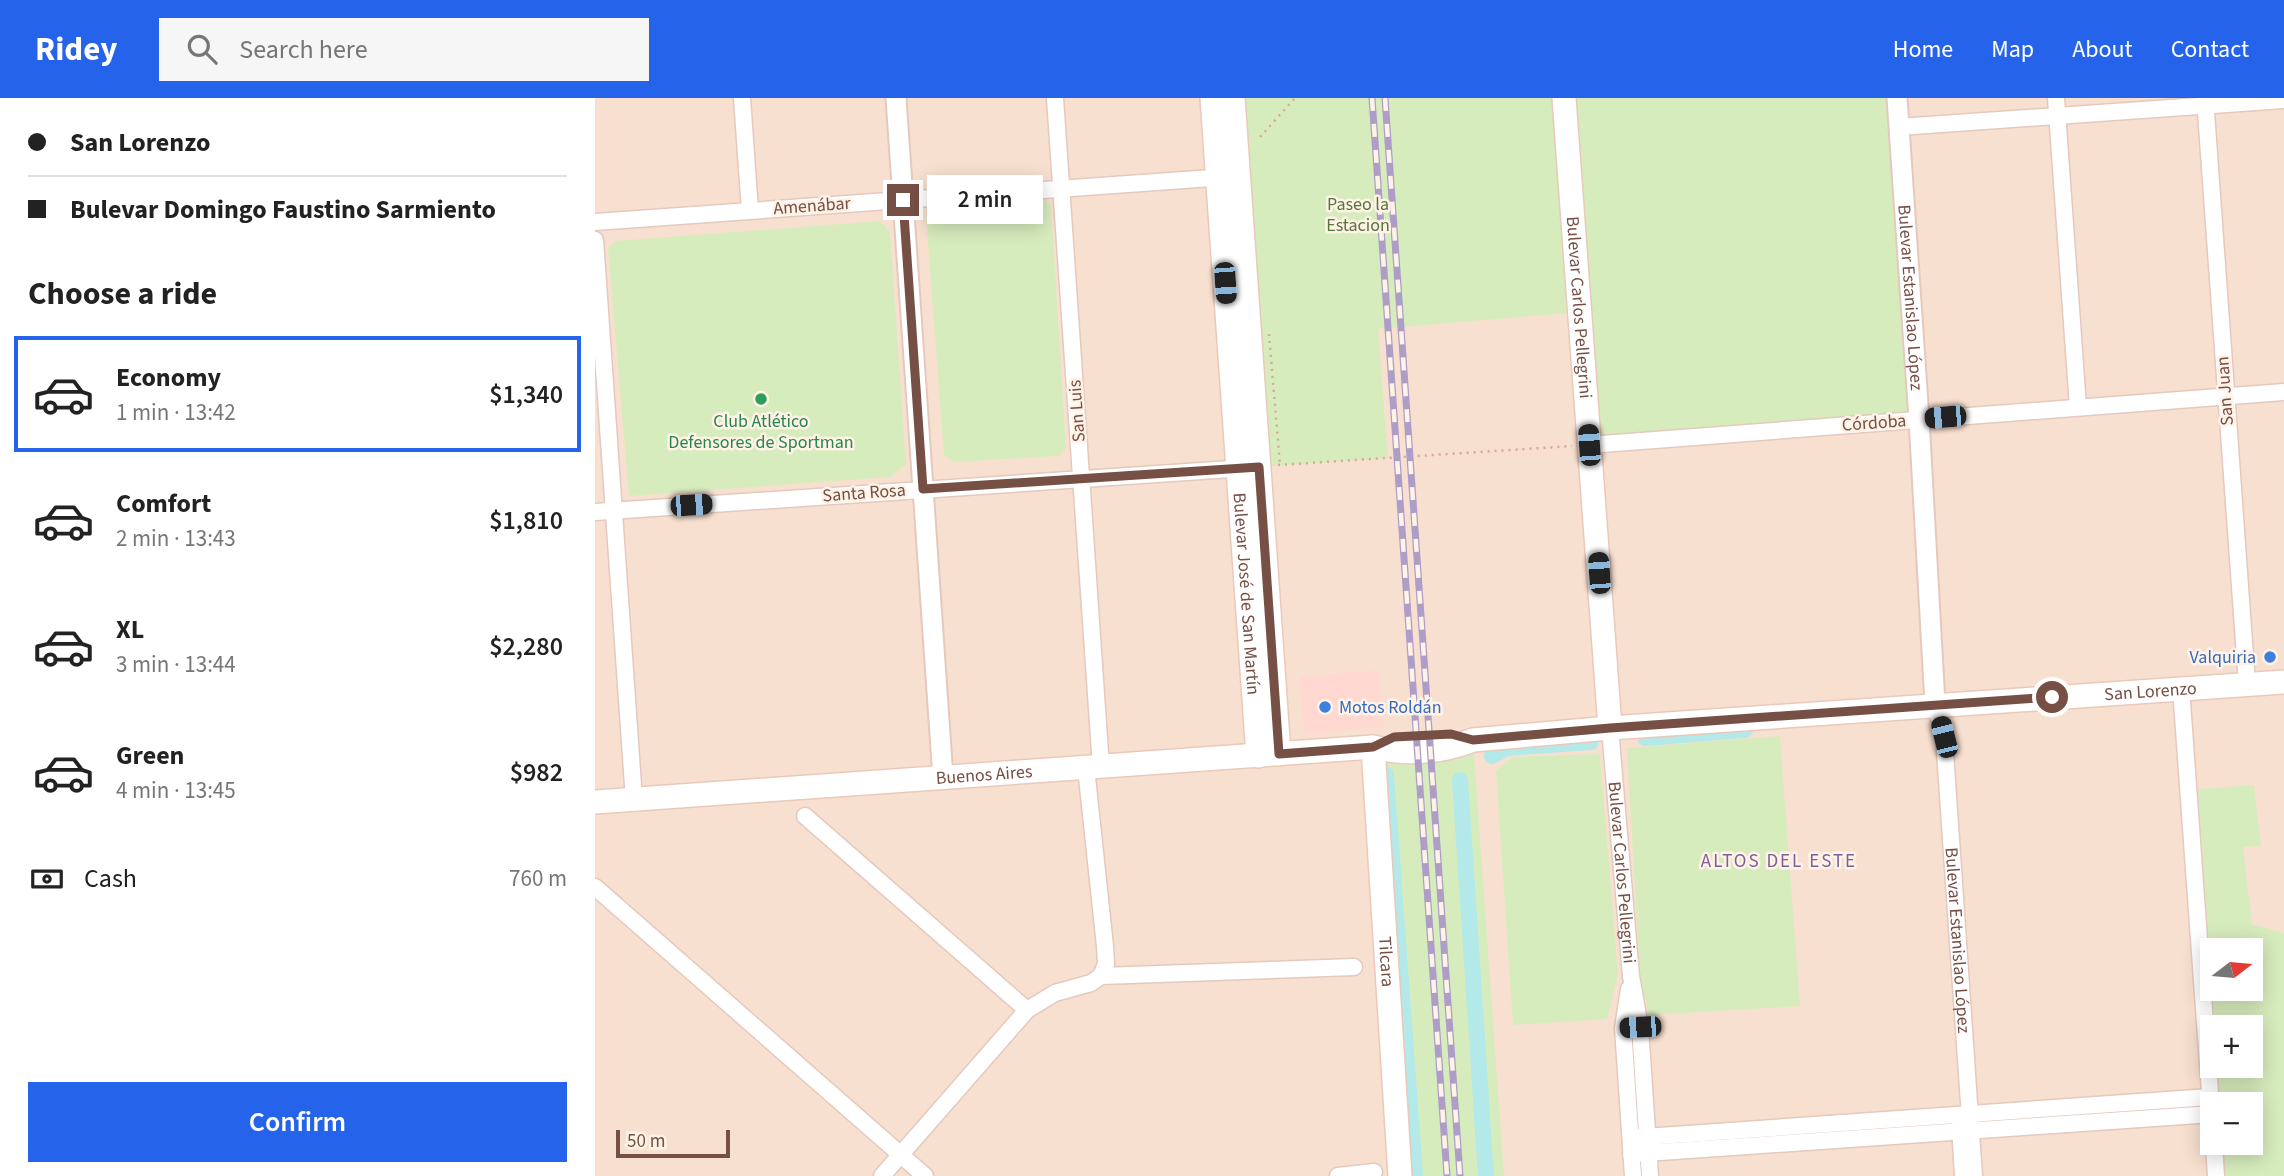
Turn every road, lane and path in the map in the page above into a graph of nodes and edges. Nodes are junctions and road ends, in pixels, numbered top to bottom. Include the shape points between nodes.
1 (742, 98) edge
2 (896, 98) edge
3 (1055, 98) edge
4 (1212, 98) edge
5 (1233, 98) edge
6 (1295, 98) edge
7 (1564, 98) edge
8 (1896, 98) edge
9 (2056, 98) edge
10 (2284, 100) edge
11 (2205, 102) edge
12 (2057, 116) junction
13 (1899, 127) junction
14 (1260, 137) dead end
15 (1228, 177) junction
16 (1061, 189) junction
17 (903, 200) junction
18 (750, 211) junction
19 (595, 222) edge
20 (595, 240) edge
21 (2284, 392) edge
22 (2225, 396) junction
23 (2078, 407) junction
24 (1919, 419) junction
25 (1589, 445) junction
26 (1249, 467) junction
27 (1081, 479) junction
28 (923, 489) junction
29 (614, 510) junction
30 (595, 512) edge
31 (2284, 682) edge
32 (2247, 684) junction
33 (2181, 688) junction
34 (1935, 704) junction
35 (1610, 728) junction
36 (1430, 743) joint
37 (1373, 747) junction
38 (1269, 755) junction
39 (1093, 767) junction
40 (943, 778) junction
41 (634, 800) junction
42 (596, 805) edge
43 (805, 816) dead end
44 (595, 887) edge
45 (1354, 967) dead end
46 (1101, 976) junction
47 (1631, 976) junction
48 (1027, 1010) junction
49 (1640, 1027) junction
50 (1623, 1028) junction
51 (2210, 1092) edge
52 (2200, 1107) edge
53 (1965, 1123) junction
54 (1648, 1145) junction
55 (1631, 1146) junction
56 (901, 1155) junction
57 (2215, 1155) edge
58 (1374, 1172) dead end
59 (882, 1176) edge
60 (925, 1176) edge
61 (1338, 1176) edge
62 (1401, 1176) edge
63 (1633, 1176) edge
64 (1650, 1176) edge
65 (1963, 1176) edge
66 (1974, 1176) edge
67 (2216, 1176) edge

1 - 18 street
2 - 17 street
3 - 16 street, San Luis
4 - 15 main road, Bulevar José de San Martín
5 - 15 main road, Bulevar José de San Martín
6 - 14 path
7 - 25 main road, Bulevar Carlos Pellegrini
8 - 13 street, Bulevar Estanislao López
9 - 12 street
10 - 11 street
11 - 12 street
11 - 22 street, San Juan
12 - 13 street
12 - 23 street
13 - 24 street, Bulevar Estanislao López
15 - 16 street, Amenábar
15 - 26 main road, Bulevar José de San Martín
16 - 17 street, Amenábar
16 - 27 street, San Luis
17 - 18 street, Amenábar
17 - 28 street
18 - 19 street, Amenábar
20 - 29 street
21 - 22 street, Córdoba
22 - 23 street, Córdoba
22 - 32 street, San Juan
23 - 24 street, Córdoba
24 - 25 street, Córdoba
24 - 34 street, Bulevar Estanislao López
25 - 26 path
25 - 35 main road, Bulevar Carlos Pellegrini
26 - 27 street, Santa Rosa
26 - 38 main road, Bulevar José de San Martín
27 - 28 street, Santa Rosa
27 - 39 street, San Luis
28 - 29 street, Santa Rosa
28 - 40 street
29 - 30 street, Santa Rosa
29 - 41 street
31 - 32 main road, San Lorenzo
32 - 33 main road, San Lorenzo
33 - 34 main road, San Lorenzo
33 - 51 street
34 - 35 main road, San Lorenzo
34 - 53 street, Bulevar Estanislao López
35 - 36 main road, San Lorenzo via 1473,740 1451,734
35 - 47 street, Bulevar Carlos Pellegrini
36 - 37 main road, Buenos Aires via 1394,737
37 - 38 main road, Buenos Aires
37 - 62 main road, Tilcara
38 - 39 main road, Buenos Aires
39 - 40 main road, Buenos Aires
39 - 46 street, San Luis via 1105,946
40 - 41 main road, Buenos Aires
41 - 42 main road, Buenos Aires
43 - 48 street
44 - 56 street
45 - 46 street
46 - 48 street via 1055,993
47 - 49 street, Bulevar Carlos Pellegrini
47 - 50 street, Bulevar Carlos Pellegrini
48 - 56 street
49 - 50 street
49 - 54 street, Bulevar Carlos Pellegrini
50 - 55 street, Bulevar Carlos Pellegrini
52 - 53 street
53 - 54 street
53 - 65 street, Bulevar Estanislao López
53 - 66 street, Bulevar Estanislao López
54 - 55 street
54 - 64 street, Bulevar Carlos Pellegrini
55 - 63 street, Bulevar Carlos Pellegrini
56 - 59 street
56 - 60 street
57 - 67 street
58 - 61 street

